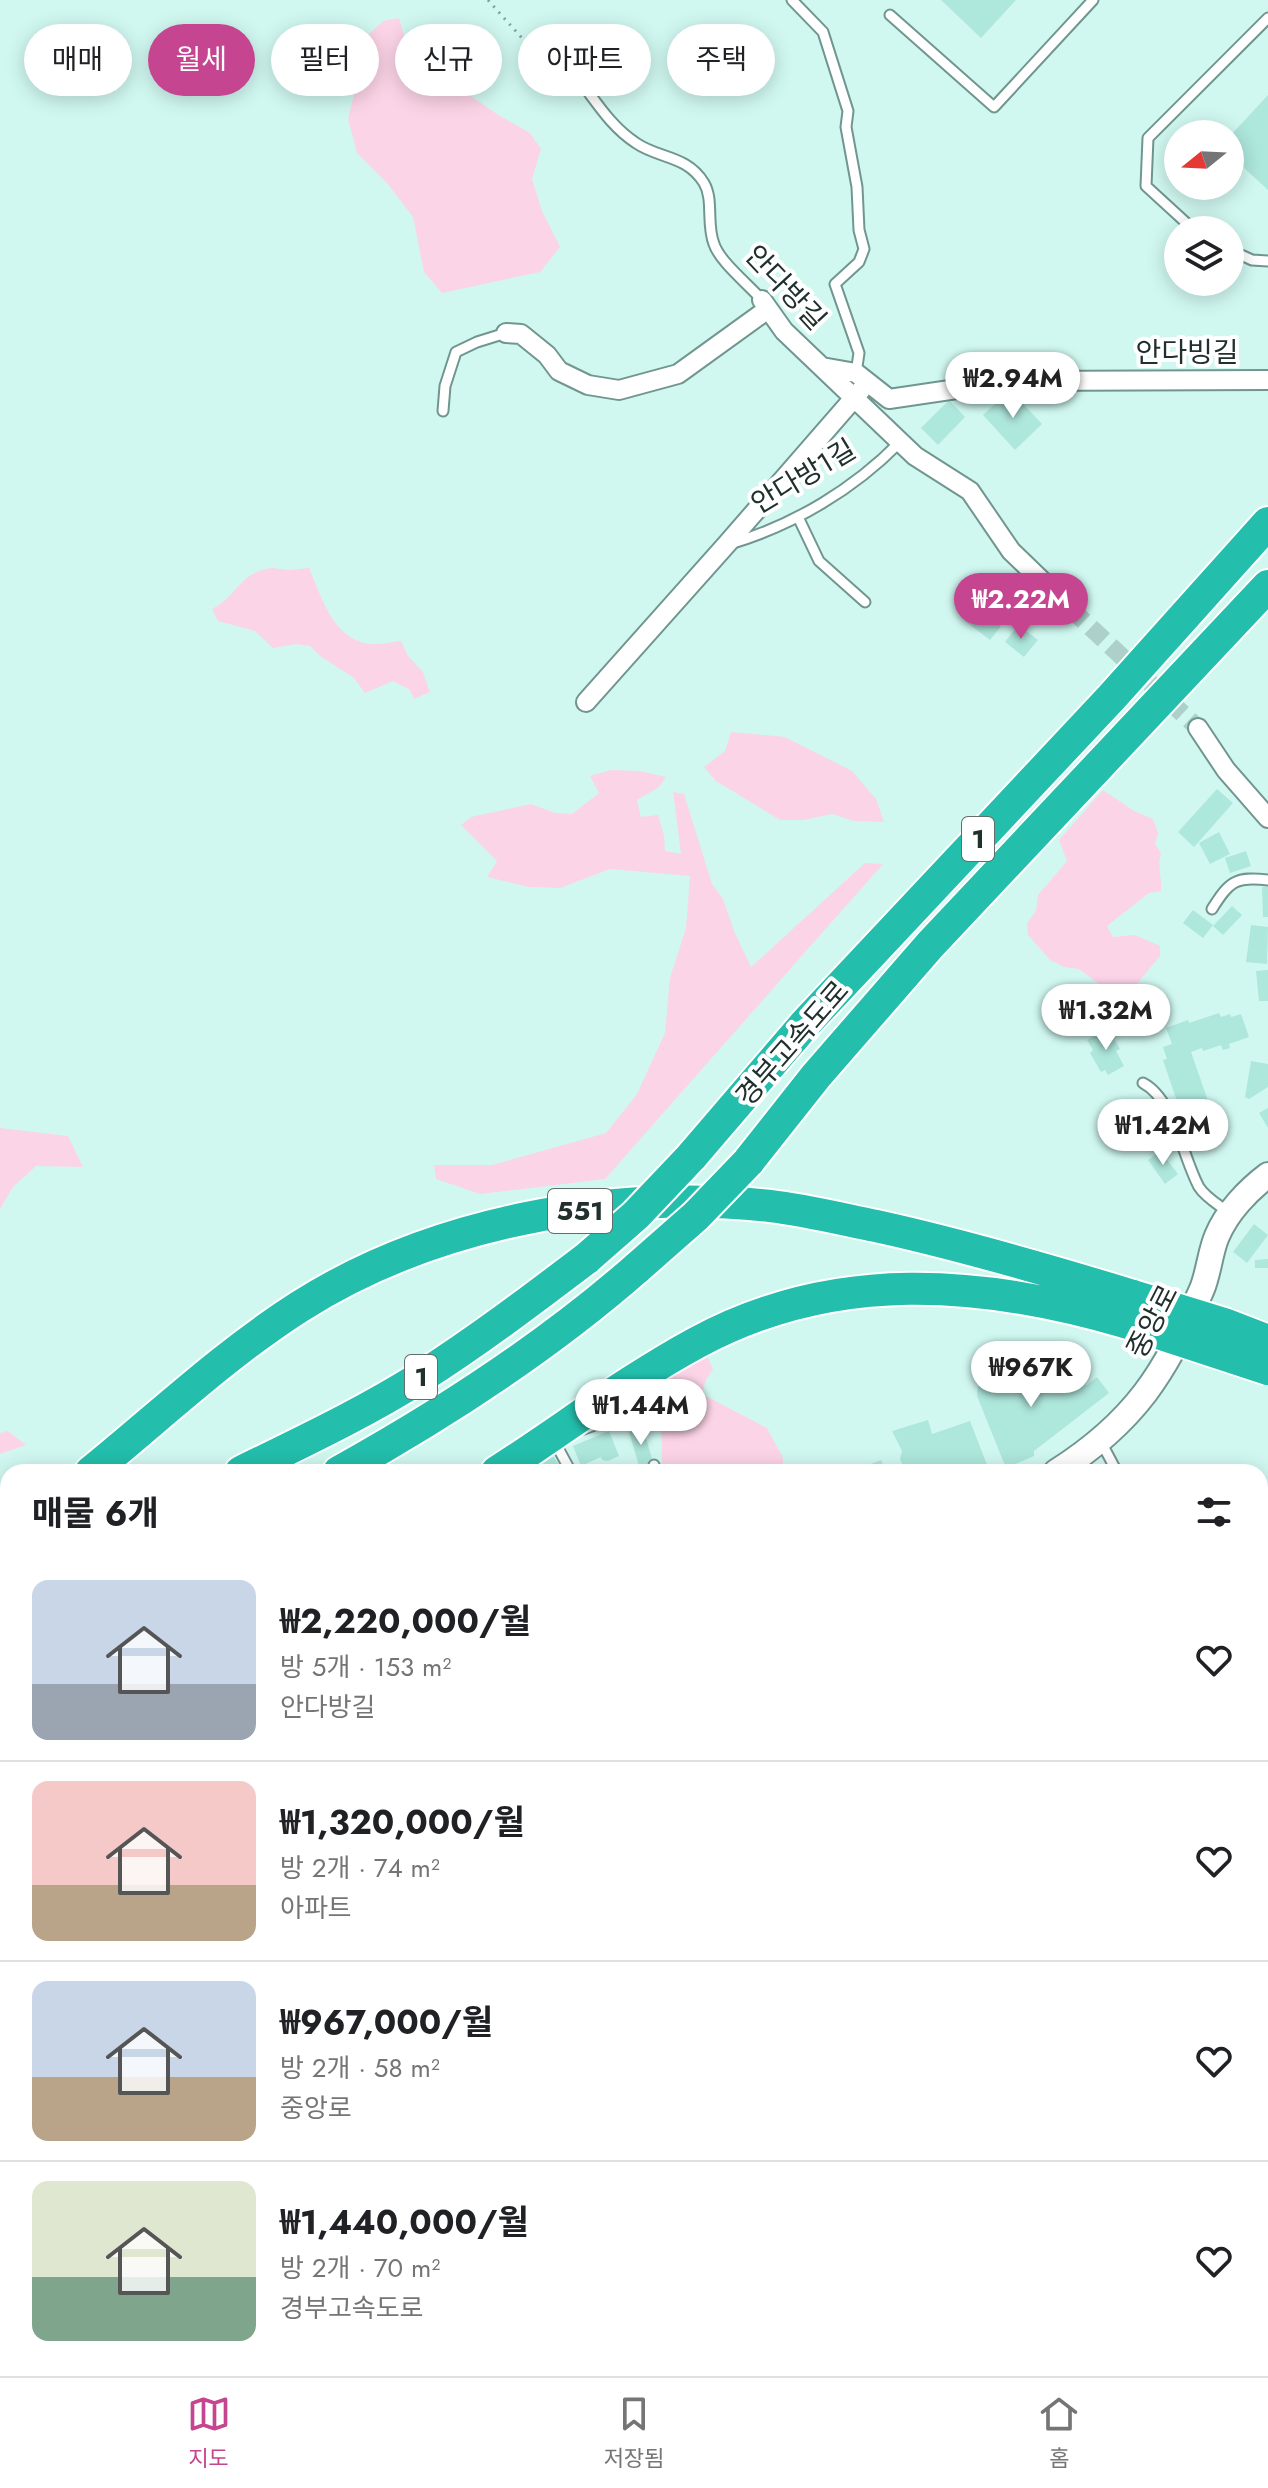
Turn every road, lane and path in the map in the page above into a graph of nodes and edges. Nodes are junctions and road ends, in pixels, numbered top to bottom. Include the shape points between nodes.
1 (488, 0) edge
2 (792, 0) edge
3 (1093, 0) edge
4 (890, 15) dead end
5 (1268, 18) edge
6 (518, 34) edge
7 (591, 96) edge
8 (1179, 216) edge
9 (1244, 256) edge
10 (1268, 261) edge
11 (765, 305) junction
12 (506, 333) joint
13 (822, 367) junction
14 (863, 378) junction
15 (1268, 380) edge
16 (853, 396) junction
17 (889, 399) junction
18 (443, 411) dead end
19 (877, 419) junction
20 (900, 442) junction
21 (798, 517) junction
22 (1268, 523) edge
23 (726, 545) junction
24 (1268, 586) edge
25 (865, 602) dead end
26 (1071, 609) tunnel mouth
27 (586, 702) dead end
28 (1198, 728) tunnel mouth
29 (1268, 818) edge
30 (1268, 880) edge
31 (1212, 909) dead end
32 (1143, 1083) dead end
33 (1268, 1175) edge
34 (1231, 1214) junction
35 (1130, 1310) junction
36 (1268, 1341) edge
37 (1268, 1369) edge
38 (603, 1422) dead end
39 (1100, 1440) junction
40 (100, 1464) edge
41 (257, 1464) edge
42 (353, 1464) edge
43 (509, 1464) edge
44 (568, 1464) edge
45 (1069, 1464) edge
46 (1113, 1464) edge

1 - 6 path
2 - 14 lane, 안다방길 via 823,32 848,111 864,249 859,262 835,284
3 - 4 lane via 994,107
5 - 8 lane via 1148,138 1146,186
7 - 11 lane, 안다방길 via 610,122 638,145 685,163 704,183 710,200 708,225 720,257
9 - 10 lane
11 - 12 street via 678,374 619,390 588,385 559,371 521,334
11 - 13 street, 안다방길
12 - 18 lane via 456,352
13 - 14 street
13 - 16 street, 안다방길
14 - 16 street
14 - 17 street
15 - 17 street, 안다빙길 via 1011,381
16 - 19 street, 안다방길
16 - 23 street
17 - 19 street
19 - 20 street, 안다방길
20 - 21 lane, 안다방1길 via 875,467
20 - 26 street, 안다방길 via 970,491 1011,551
21 - 23 lane, 안다방1길
21 - 25 lane via 819,561
22 - 41 highway, 경부고속도로 / 1, bridge via 805,1024 636,1215 587,1258 420,1378
23 - 27 street
24 - 42 highway, 경부고속도로 / 1, bridge via 930,945 748,1162 696,1216 598,1302 508,1368
28 - 29 street
30 - 31 lane via 1233,882
32 - 34 lane via 1153,1088 1167,1110 1201,1191
33 - 34 main road, 중앙로
34 - 39 main road, 중앙로 via 1217,1236 1204,1284 1162,1372
35 - 36 highway, 551, bridge via 1224,1324
35 - 37 highway, 551, bridge
35 - 40 highway, 551 via 931,1238 771,1206 656,1202 528,1218 433,1242 301,1306 222,1360
35 - 43 highway, 551 via 896,1287 794,1303 699,1341
38 - 44 lane via 562,1444
39 - 45 main road, 중앙로
39 - 46 lane

